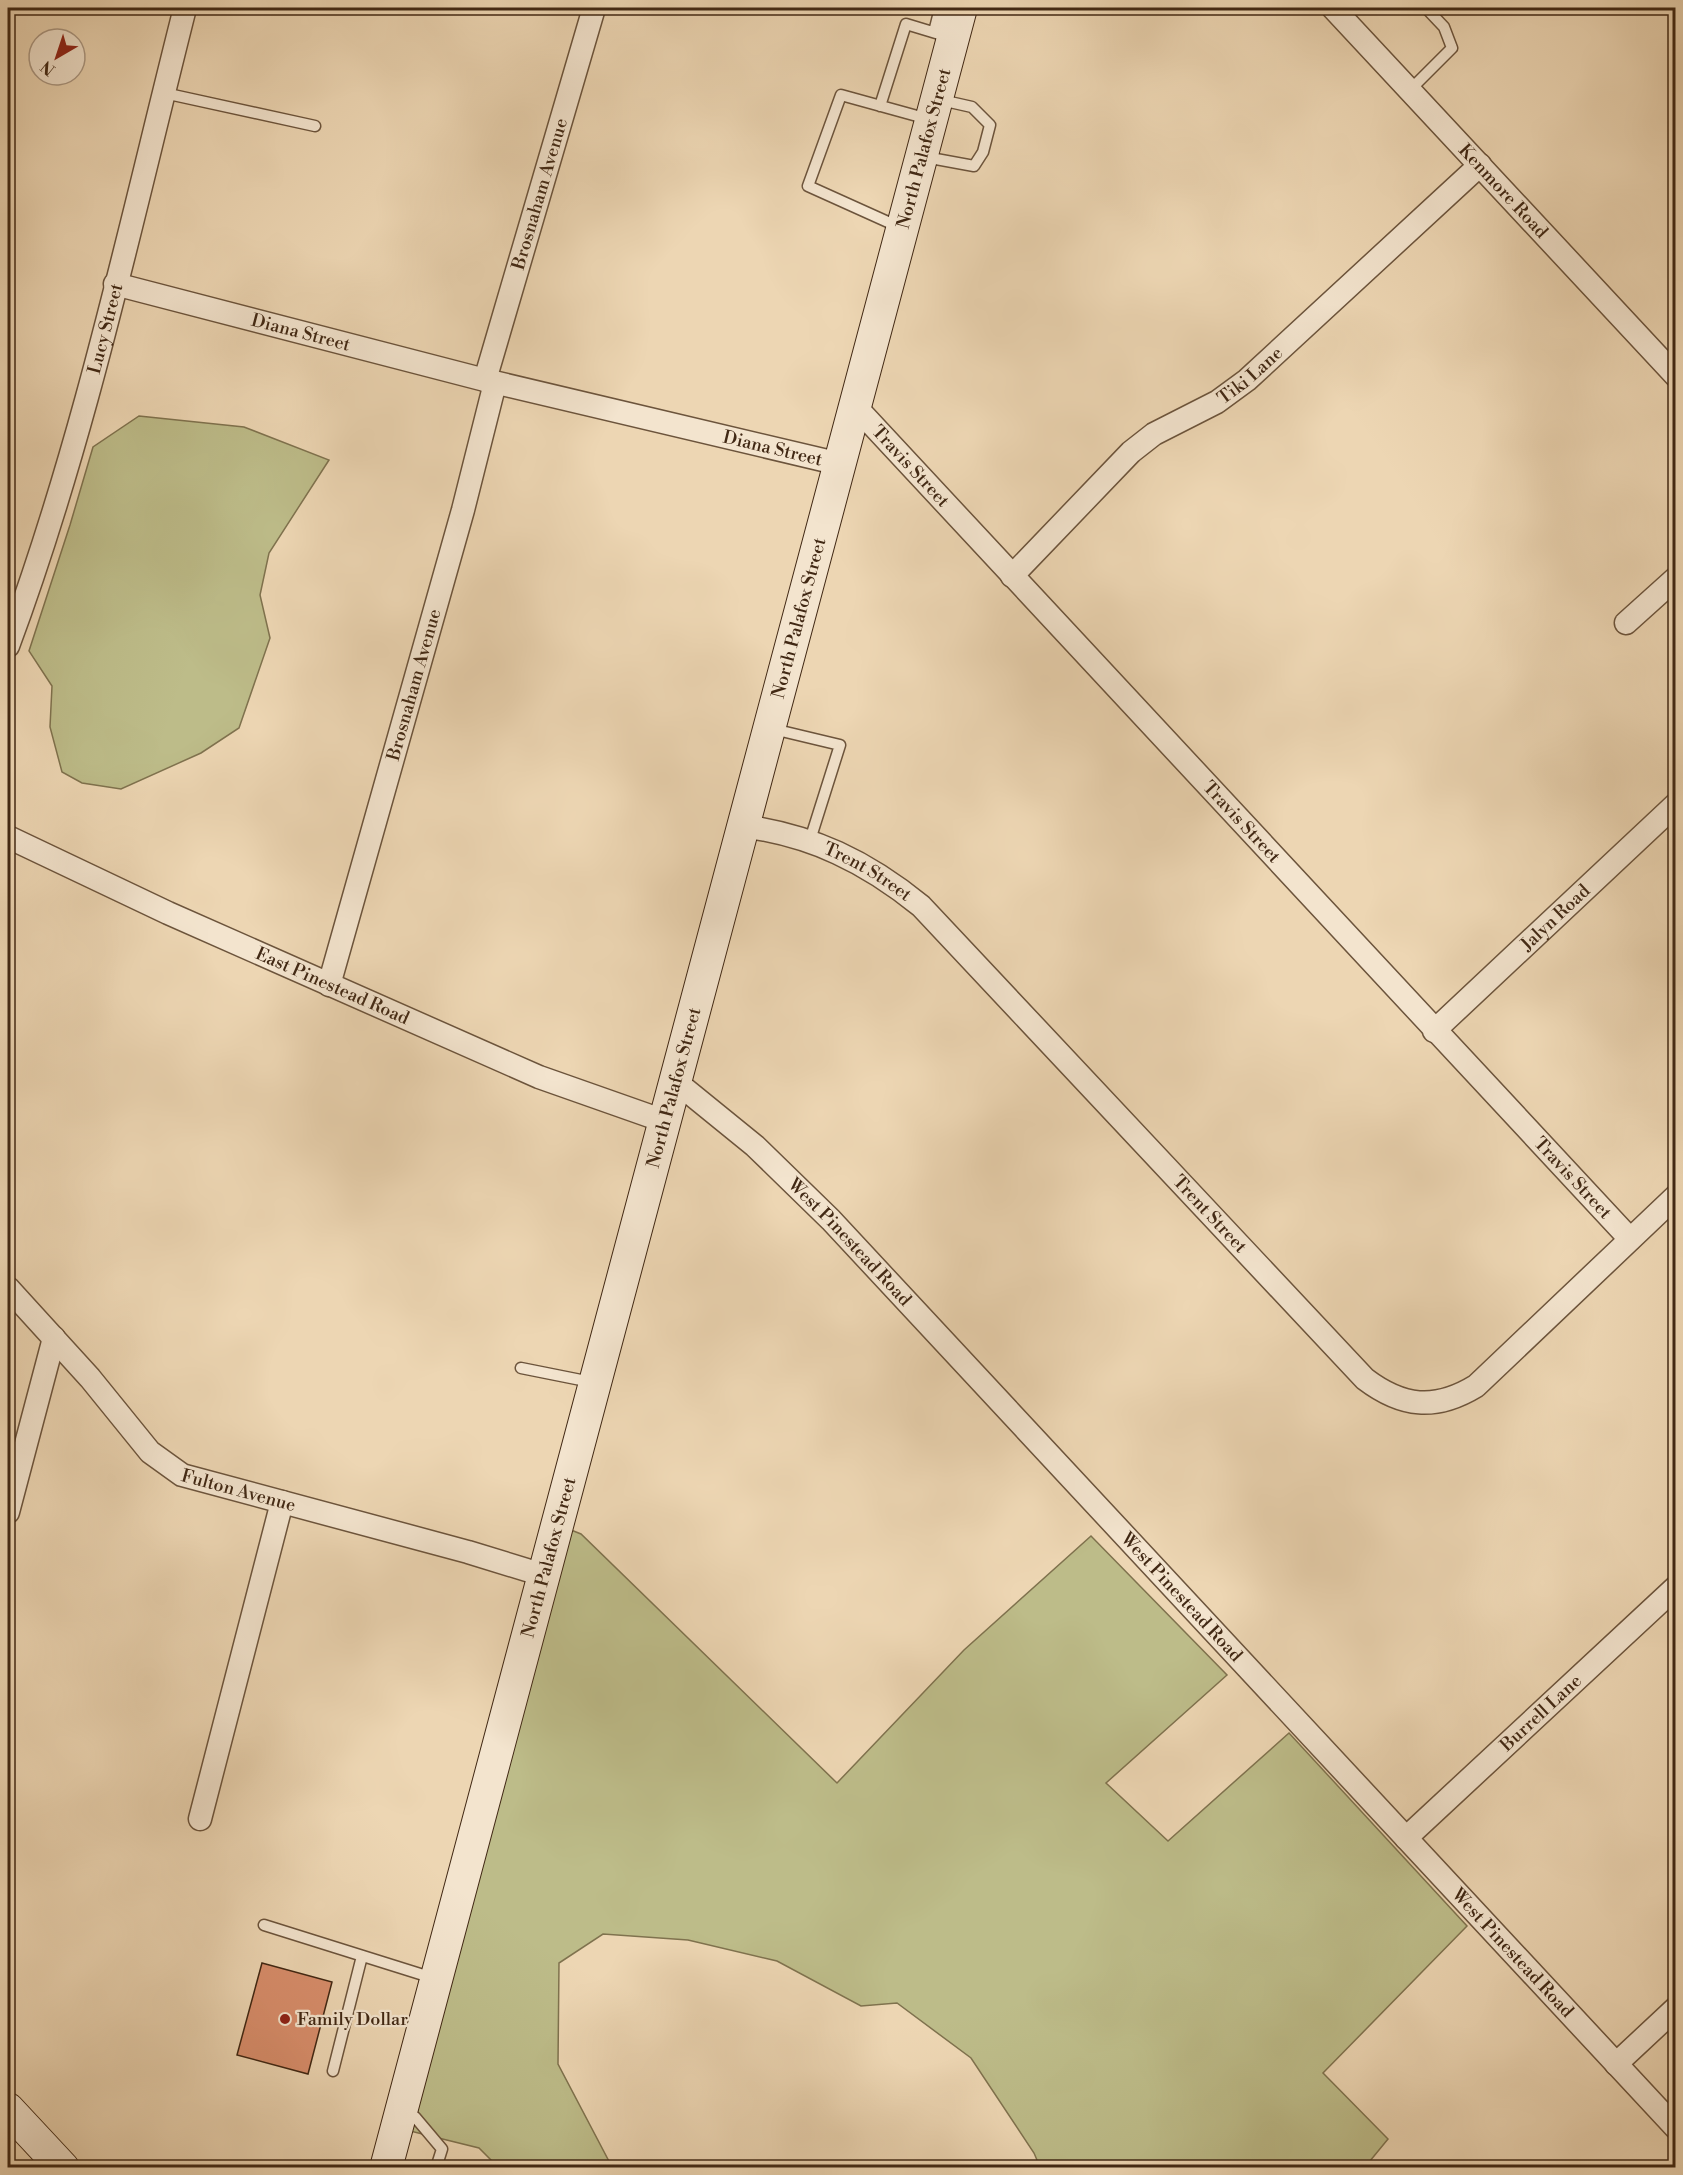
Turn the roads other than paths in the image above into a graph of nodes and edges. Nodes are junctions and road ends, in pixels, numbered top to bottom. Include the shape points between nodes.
1 (185, 8) edge
2 (594, 8) edge
3 (940, 8) edge
4 (961, 8) edge
5 (1333, 8) edge
6 (1426, 8) edge
7 (944, 35) junction
8 (1410, 90) junction
9 (164, 93) junction
10 (879, 106) junction
11 (934, 109) junction
12 (315, 126) dead end
13 (922, 156) junction
14 (1480, 165) junction
15 (902, 228) junction
16 (116, 284) junction
17 (1676, 376) edge
18 (490, 382) junction
19 (855, 406) junction
20 (840, 464) junction
21 (1012, 576) junction
22 (1676, 578) edge
23 (1626, 622) dead end
24 (8, 646) edge
25 (768, 728) junction
26 (1676, 804) edge
27 (742, 826) junction
28 (8, 837) edge
29 (810, 840) junction
30 (329, 985) junction
31 (1434, 1031) junction
32 (675, 1082) junction
33 (664, 1121) junction
34 (1676, 1196) edge
35 (1630, 1239) junction
36 (8, 1288) edge
37 (54, 1338) junction
38 (521, 1368) dead end
39 (594, 1383) junction
40 (282, 1502) junction
41 (8, 1512) edge
42 (543, 1575) junction
43 (1676, 1587) edge
44 (200, 1819) dead end
45 (1406, 1838) junction
46 (264, 1925) dead end
47 (362, 1956) junction
48 (436, 1978) junction
49 (1676, 2008) edge
50 (1617, 2064) junction
51 (333, 2071) dead end
52 (8, 2109) edge
53 (400, 2114) junction
54 (1676, 2128) edge
55 (63, 2168) edge
56 (386, 2168) edge
57 (436, 2168) edge

1 - 9 street, Lucy Street
2 - 18 street, Brosnaham Avenue
3 - 7 lane
4 - 7 main road, North Palafox Street
5 - 8 street, Kenmore Road
6 - 8 lane via 1444,27 1452,48
7 - 10 lane via 906,24
7 - 11 main road, North Palafox Street
8 - 14 street, Kenmore Road
9 - 12 lane
9 - 16 street, Lucy Street
10 - 11 lane
10 - 15 lane via 841,95 808,186
11 - 13 main road, North Palafox Street
11 - 13 lane via 972,107 990,125 983,152 974,166
13 - 15 main road, North Palafox Street
14 - 17 street, Kenmore Road
14 - 21 street, Tiki Lane via 1247,380 1217,402 1154,434 1131,452
15 - 19 main road, North Palafox Street
16 - 18 street, Diana Street
16 - 24 street, Lucy Street via 75,435
18 - 20 street, Diana Street
18 - 30 street, Brosnaham Avenue via 463,510
19 - 20 main road, North Palafox Street
19 - 21 street, Travis Street
20 - 25 main road, North Palafox Street
21 - 31 street, Travis Street
22 - 23 street
25 - 27 main road, North Palafox Street
25 - 29 lane via 840,745
26 - 31 street, Jalyn Road
27 - 29 street, Trent Street
27 - 32 main road, North Palafox Street
28 - 30 street, East Pinestead Road
29 - 35 street, Trent Street via 867,866 921,906 1365,1379 1383,1392 1404,1401 1442,1401 1476,1386
30 - 33 street, East Pinestead Road via 539,1077
31 - 35 street, Travis Street
32 - 33 main road, North Palafox Street
32 - 45 street, West Pinestead Road via 755,1146 831,1220
33 - 39 main road, North Palafox Street
34 - 35 street, Trent Street
36 - 37 street, Fulton Avenue
37 - 40 street, Fulton Avenue via 150,1452 182,1475
37 - 41 street
38 - 39 lane
39 - 42 main road, North Palafox Street
40 - 42 street, Fulton Avenue
40 - 44 street
42 - 48 main road, North Palafox Street
43 - 45 street, Burrell Lane
45 - 50 street, West Pinestead Road
46 - 47 lane
47 - 48 lane
47 - 51 lane
48 - 53 main road, North Palafox Street
49 - 50 street
50 - 54 street, West Pinestead Road
52 - 55 main road
53 - 56 main road, North Palafox Street
53 - 57 lane via 415,2117 442,2149

